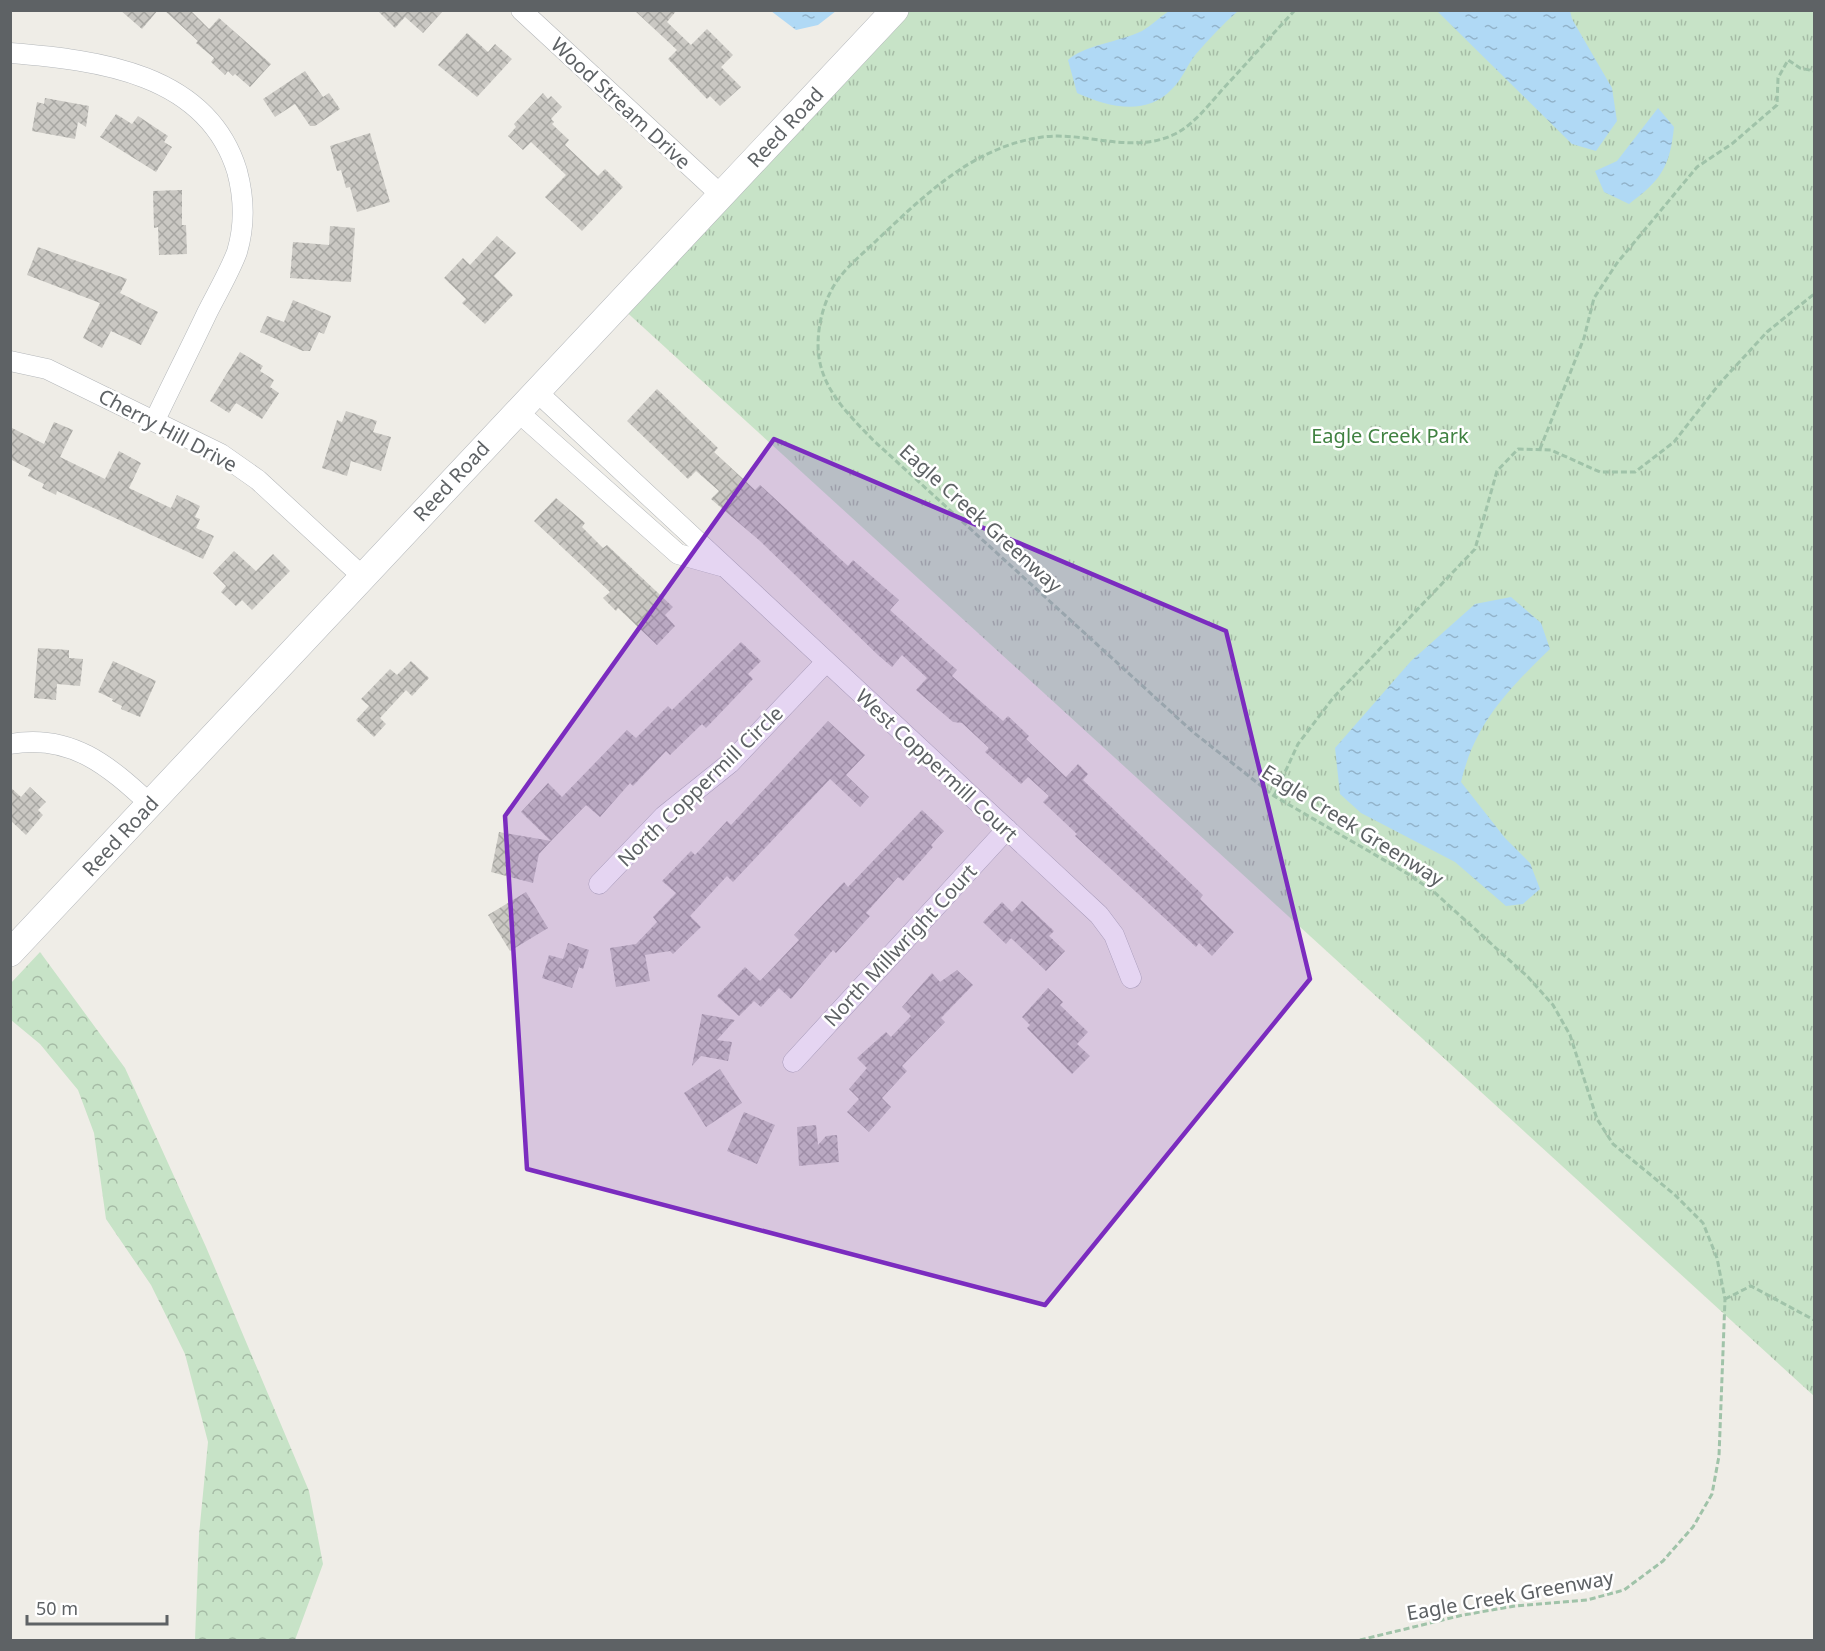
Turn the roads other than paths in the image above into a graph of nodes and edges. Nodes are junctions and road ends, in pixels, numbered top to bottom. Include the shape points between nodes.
1 (521, 10) edge
2 (895, 10) edge
3 (10, 53) edge
4 (721, 195) junction
5 (10, 361) edge
6 (537, 390) junction
7 (517, 411) junction
8 (155, 420) junction
9 (724, 566) junction
10 (362, 576) junction
11 (826, 662) junction
12 (10, 744) edge
13 (150, 804) junction
14 (1007, 829) junction
15 (599, 884) dead end
16 (10, 953) edge
17 (1131, 978) dead end
18 (793, 1062) dead end

1 - 4 street, Wood Stream Drive
2 - 4 main road, Reed Road
3 - 8 street via 57,57 162,83 204,113 232,157 243,198 237,250
4 - 6 main road, Reed Road
5 - 8 street, Cherry Hill Drive via 46,369
6 - 7 main road, Reed Road
6 - 9 street, West Coppermill Court
7 - 9 street, West Coppermill Court via 678,554
7 - 10 main road, Reed Road
8 - 10 street, Cherry Hill Drive via 221,454 258,480
9 - 11 street, West Coppermill Court
10 - 13 main road, Reed Road
11 - 14 street, West Coppermill Court
11 - 15 street, North Coppermill Circle via 730,763 664,816
12 - 13 street via 50,743 91,756
13 - 16 main road, Reed Road
14 - 17 street, West Coppermill Court via 1099,915 1114,935
14 - 18 street, North Millwright Court

